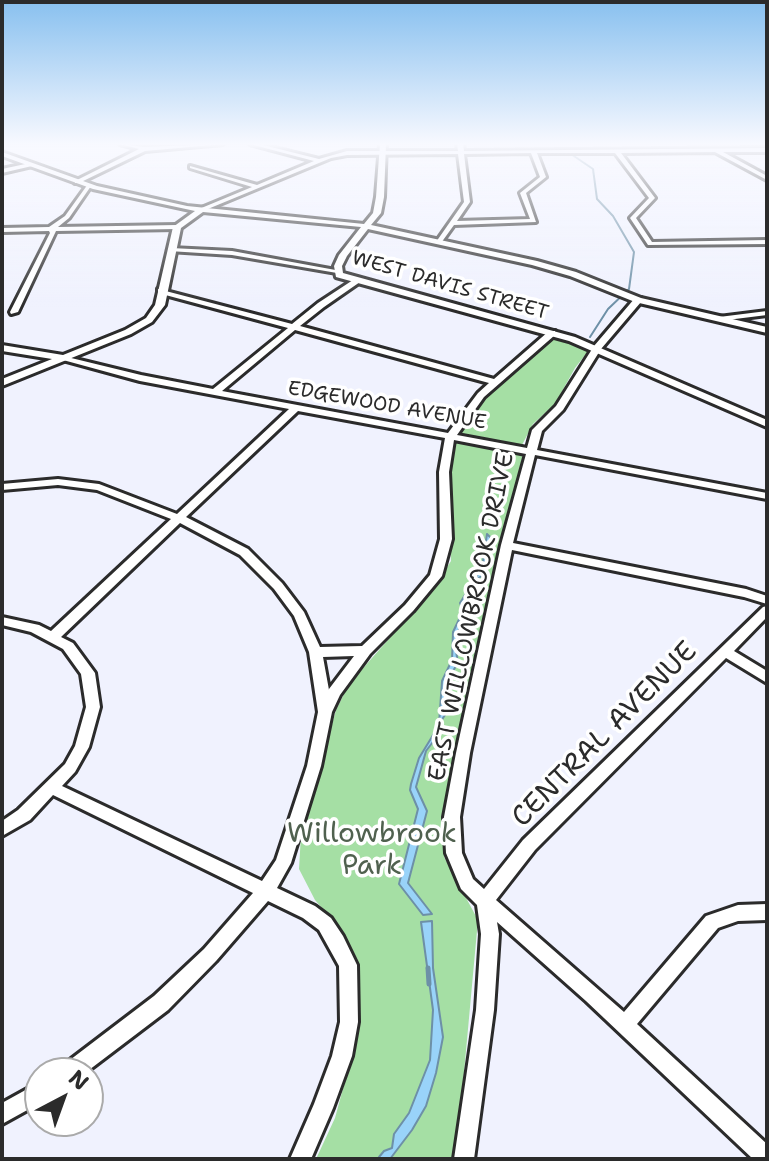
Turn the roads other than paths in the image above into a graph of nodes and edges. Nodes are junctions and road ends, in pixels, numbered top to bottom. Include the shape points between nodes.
1 (80, 198) edge
2 (145, 198) edge
3 (228, 198) edge
4 (379, 198) edge
5 (467, 198) edge
6 (525, 198) edge
7 (652, 198) edge
8 (201, 210) junction
9 (454, 223) junction
10 (368, 226) junction
11 (177, 227) junction
12 (2, 230) edge
13 (53, 230) junction
14 (439, 242) junction
15 (767, 242) edge
16 (171, 250) junction
17 (337, 271) junction
18 (356, 282) junction
19 (161, 291) junction
20 (634, 299) junction
21 (14, 312) dead end
22 (767, 313) edge
23 (719, 319) junction
24 (294, 327) junction
25 (767, 330) edge
26 (552, 333) junction
27 (2, 348) edge
28 (597, 348) junction
29 (66, 358) junction
30 (495, 382) junction
31 (2, 383) edge
32 (215, 392) junction
33 (295, 408) junction
34 (767, 416) edge
35 (767, 424) edge
36 (450, 437) junction
37 (517, 448) junction
38 (2, 487) edge
39 (767, 496) edge
40 (179, 518) junction
41 (507, 545) junction
42 (767, 600) edge
43 (767, 610) edge
44 (2, 621) edge
45 (54, 636) junction
46 (365, 651) junction
47 (316, 652) junction
48 (726, 652) junction
49 (767, 678) edge
50 (325, 712) junction
51 (53, 788) junction
52 (2, 829) edge
53 (265, 892) junction
54 (485, 901) junction
55 (767, 912) edge
56 (624, 1026) junction
57 (90, 1057) edge
58 (24, 1101) edge
59 (2, 1114) edge
60 (767, 1158) edge
61 (300, 1159) edge
62 (464, 1159) edge

1 - 13 street
2 - 8 street
3 - 8 street
4 - 10 street, WEST DAVIS STREET
5 - 9 street
6 - 9 street via 534,221
7 - 15 street via 633,218 650,244
8 - 10 street
8 - 11 street
9 - 14 street
10 - 14 street
10 - 17 street, WEST DAVIS STREET via 343,255
11 - 13 street
11 - 16 street
12 - 13 street
13 - 21 street
14 - 20 street via 556,269
16 - 17 street via 232,253
16 - 19 street
17 - 18 street, WEST DAVIS STREET
18 - 24 street
18 - 26 street, WEST DAVIS STREET
19 - 24 street
19 - 29 street via 160,305 145,324
20 - 23 street
20 - 28 street, EAST WILLOWBROOK DRIVE
22 - 23 street
23 - 25 street
24 - 30 street
24 - 32 street
26 - 28 street, WEST DAVIS STREET
26 - 30 street
27 - 29 street, EDGEWOOD AVENUE
28 - 34 street, WEST DAVIS STREET via 670,372
28 - 35 street, WEST DAVIS STREET
28 - 37 street, EAST WILLOWBROOK DRIVE via 560,408
29 - 31 street
29 - 32 street, EDGEWOOD AVENUE
30 - 36 street
32 - 33 street, EDGEWOOD AVENUE
33 - 36 street, EDGEWOOD AVENUE
33 - 40 street
36 - 37 street, EDGEWOOD AVENUE
36 - 46 street via 440,567 425,591
37 - 39 street, EDGEWOOD AVENUE
37 - 41 street, EAST WILLOWBROOK DRIVE
38 - 40 street via 40,482 89,485
40 - 45 street
40 - 47 street via 222,538 261,569 300,615
41 - 42 street
41 - 54 street, EAST WILLOWBROOK DRIVE via 452,817 458,867
43 - 48 street, CENTRAL AVENUE
44 - 45 street
45 - 51 street via 88,673 93,707 82,747
46 - 47 street
46 - 50 street
47 - 50 street
48 - 49 street
48 - 54 street, CENTRAL AVENUE via 529,845
50 - 53 street via 283,863
51 - 52 street
51 - 53 street
53 - 57 street via 161,1003
53 - 61 street via 325,924 348,965 349,1022 342,1056
54 - 56 street, EAST WILLOWBROOK DRIVE
54 - 62 street via 490,934 485,1010
55 - 56 street via 738,913 712,922
56 - 60 street, EAST WILLOWBROOK DRIVE
58 - 59 street

